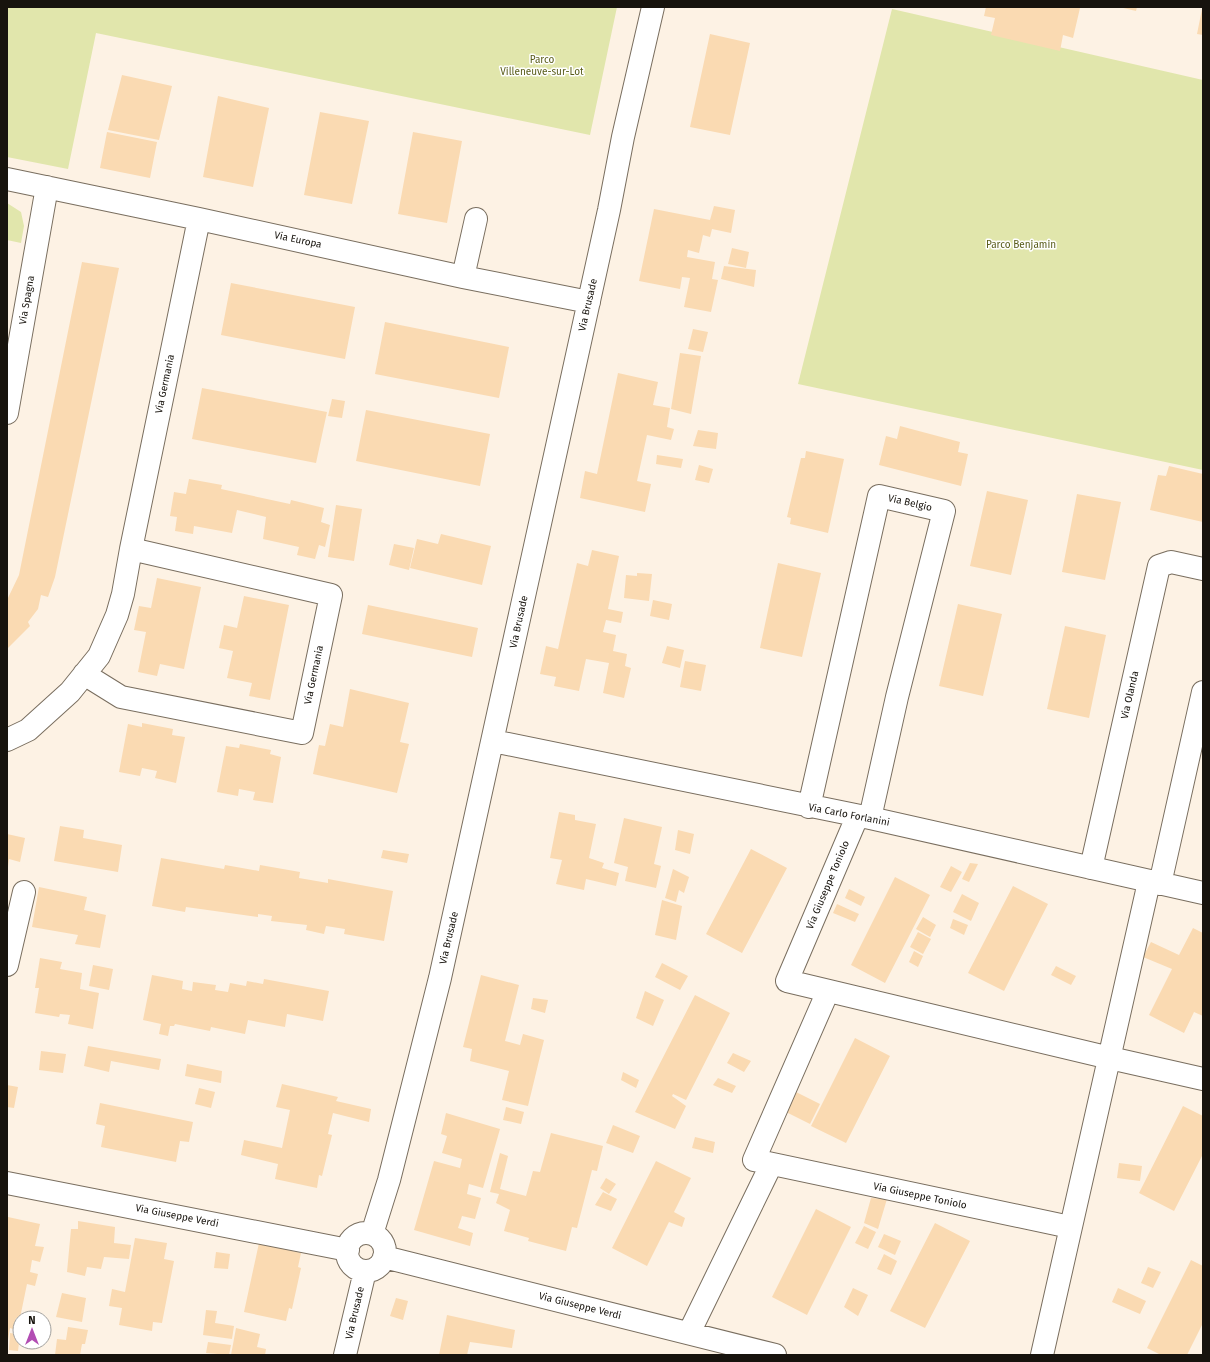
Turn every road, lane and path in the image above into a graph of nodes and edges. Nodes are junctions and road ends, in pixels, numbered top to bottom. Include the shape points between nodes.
1 (653, 7) edge
2 (7, 179) edge
3 (47, 187) junction
4 (199, 219) junction
5 (476, 219) dead end
6 (463, 277) junction
7 (589, 302) junction
8 (7, 413) edge
9 (131, 549) junction
10 (1203, 569) edge
11 (84, 674) junction
12 (1203, 692) edge
13 (7, 740) edge
14 (493, 741) junction
15 (809, 807) junction
16 (863, 817) junction
17 (1092, 868) junction
18 (1155, 883) junction
19 (24, 892) dead end
20 (1203, 893) edge
21 (7, 965) edge
22 (828, 991) junction
23 (1110, 1058) junction
24 (1203, 1079) edge
25 (771, 1164) junction
26 (7, 1183) edge
27 (1070, 1227) junction
28 (372, 1234) junction
29 (348, 1250) junction
30 (384, 1258) junction
31 (365, 1271) junction
32 (689, 1333) junction
33 (345, 1355) edge
34 (775, 1355) edge
35 (1042, 1355) edge

1 - 7 street, Via Brusade
2 - 3 street, Via Europa
3 - 4 street, Via Europa
3 - 8 street, Via Spagna
4 - 6 street, Via Europa
4 - 9 street, Via Germania
5 - 6 street
6 - 7 street, Via Europa
7 - 14 street, Via Brusade
9 - 11 street, Via Germania via 117,615 99,656
9 - 11 street, Via Germania via 331,595 302,733 122,697
10 - 17 street, Via Olanda via 1171,562 1159,566
11 - 13 street, Via Germania via 70,692 42,718 28,730
12 - 18 street
14 - 15 street, Via Carlo Forlanini
14 - 28 street, Via Brusade via 440,978 389,1180
15 - 16 street, Via Carlo Forlanini
15 - 16 street, Via Belgio via 879,496 944,511 897,697
16 - 17 street, Via Carlo Forlanini
16 - 22 street, Via Giuseppe Toniolo via 787,981
17 - 18 street, Via Carlo Forlanini
18 - 20 street, Via Carlo Forlanini
18 - 23 street
19 - 21 street
22 - 23 street, Via Giuseppe Toniolo
22 - 25 street, Via Giuseppe Toniolo via 754,1160
23 - 24 street, Via Giuseppe Toniolo
23 - 27 street
25 - 27 street, Via Giuseppe Toniolo
25 - 32 street
26 - 29 street, Via Giuseppe Verdi
27 - 35 street
28 - 29 street via 357,1235
28 - 30 street via 383,1242
29 - 31 street via 348,1258 352,1264
30 - 31 street via 376,1268
30 - 32 street, Via Giuseppe Verdi
31 - 33 street, Via Brusade
32 - 34 street, Via Giuseppe Verdi

